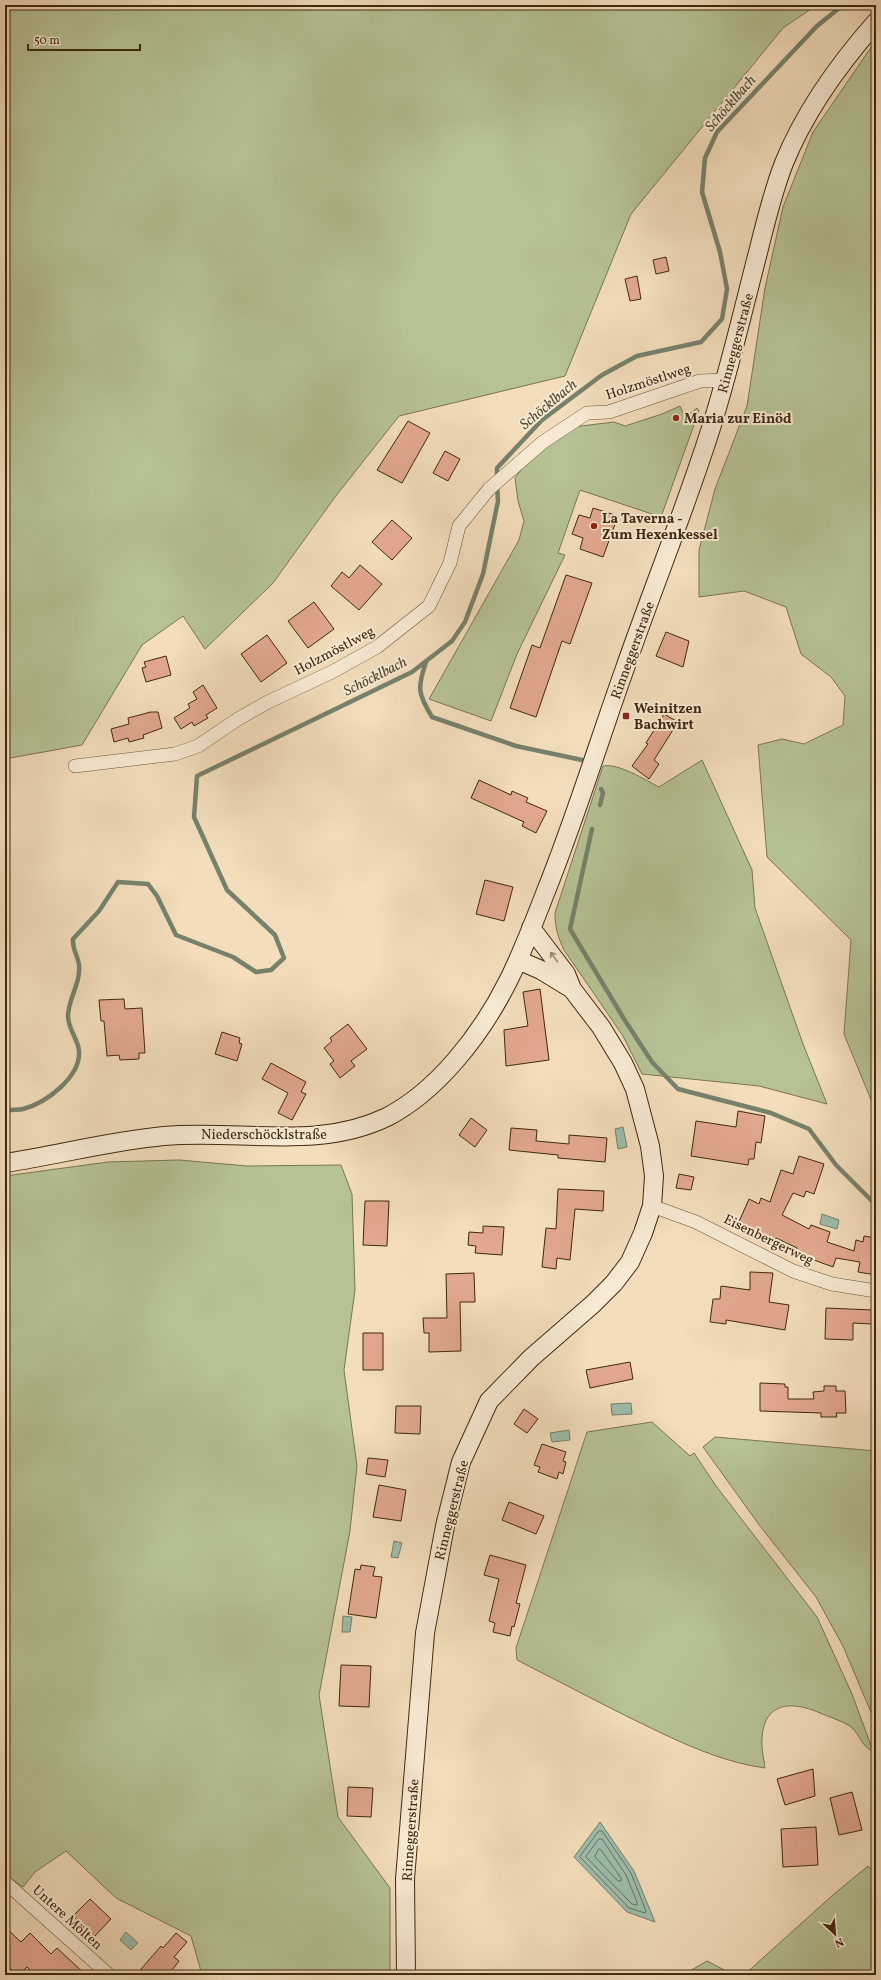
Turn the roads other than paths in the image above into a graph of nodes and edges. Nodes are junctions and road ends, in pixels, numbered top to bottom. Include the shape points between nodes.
1 (876, 22) edge
2 (725, 380) junction
3 (75, 766) dead end
4 (532, 928) junction
5 (518, 960) junction
6 (572, 989) junction
7 (5, 1163) edge
8 (652, 1206) junction
9 (876, 1291) edge
10 (5, 1882) edge
11 (109, 1975) edge
12 (406, 1975) edge

1 - 2 main road, Rinneggerstraße via 832,77 807,117 784,163
2 - 3 street, Holzmöstlweg via 700,381 609,412 587,413 542,442 489,489 459,526 450,563 429,606 377,647 332,672 268,702 198,746 175,754
2 - 4 main road, Rinneggerstraße via 688,495 623,672 566,840
4 - 5 main road, Rinneggerstraße
6 -> 4 main road, Rinneggerstraße via 566,974
5 - 6 main road, Rinneggerstraße via 541,970
5 - 7 main road, Niederschöcklstraße via 508,984 481,1028 440,1079 403,1108 362,1128 343,1133 302,1137 166,1136 129,1140
6 - 8 main road, Rinneggerstraße via 601,1026 635,1089 650,1146 654,1176
8 - 9 street, Eisenbergerweg via 696,1222 793,1271 832,1284
8 - 12 main road, Rinneggerstraße via 630,1262 593,1304 531,1358 489,1402 461,1462 444,1526 425,1633 405,1878
10 - 11 street, Untere Mölten

